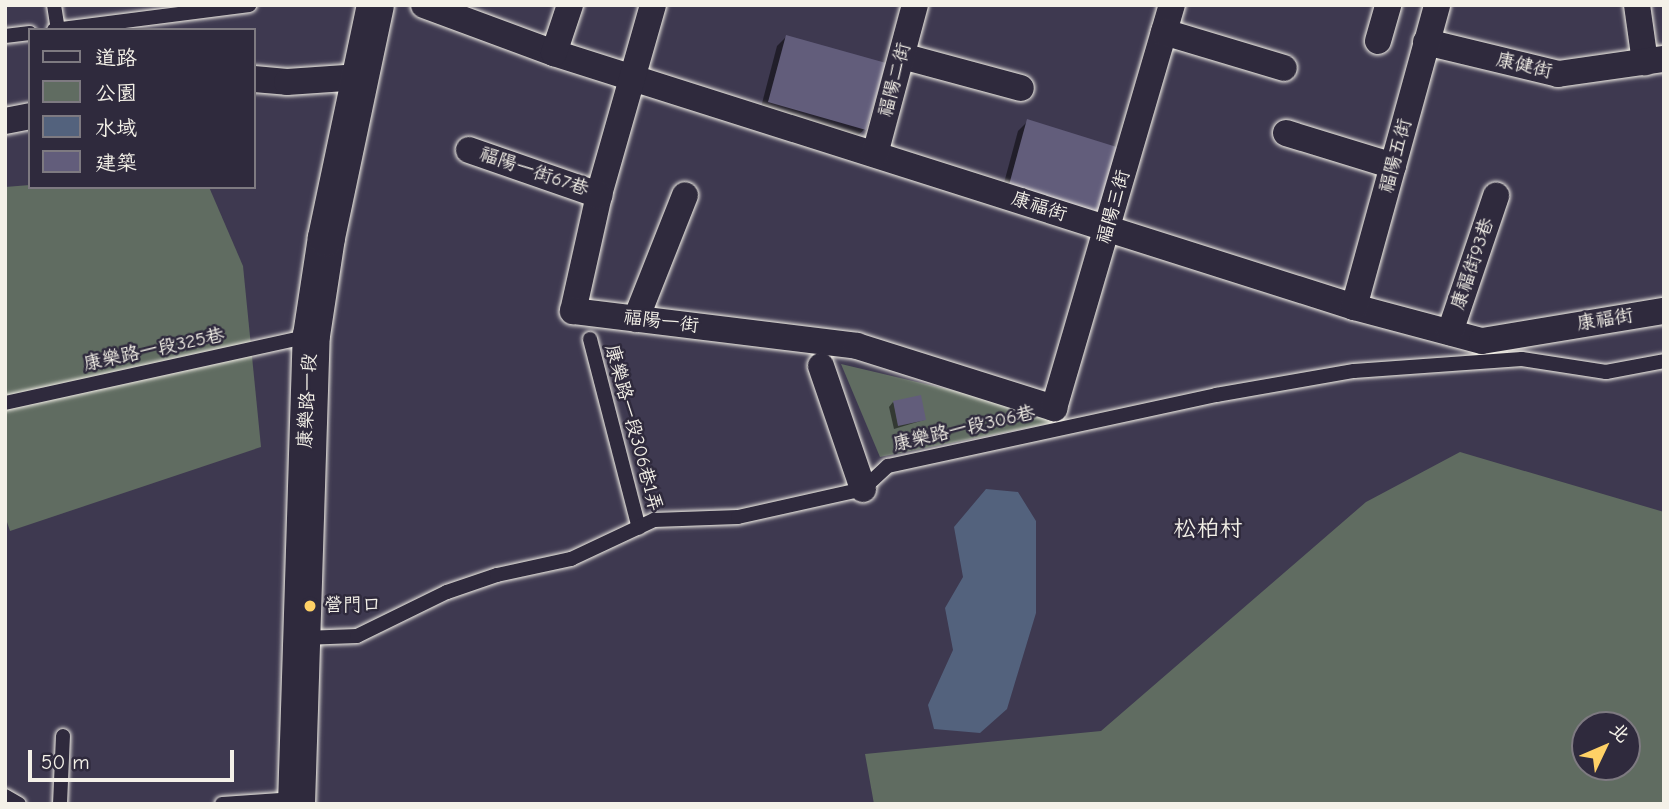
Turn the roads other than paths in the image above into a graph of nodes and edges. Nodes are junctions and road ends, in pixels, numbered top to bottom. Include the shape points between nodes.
1 (54, 5) edge
2 (249, 5) edge
3 (375, 5) edge
4 (424, 5) edge
5 (570, 5) edge
6 (653, 5) edge
7 (915, 5) edge
8 (1172, 5) edge
9 (1388, 5) edge
10 (1437, 5) edge
11 (1637, 5) edge
12 (56, 28) edge
13 (64, 28) edge
14 (1164, 32) junction
15 (28, 33) edge
16 (5, 36) edge
17 (1378, 41) dead end
18 (1426, 42) junction
19 (554, 53) junction
20 (902, 56) junction
21 (1654, 60) edge
22 (1284, 68) dead end
23 (631, 76) junction
24 (360, 77) junction
25 (256, 79) edge
26 (1021, 88) dead end
27 (28, 116) edge
28 (5, 121) edge
29 (1286, 134) dead end
30 (469, 150) dead end
31 (875, 154) junction
32 (1393, 166) junction
33 (599, 195) junction
34 (685, 195) dead end
35 (1496, 195) dead end
36 (1108, 229) junction
37 (1354, 307) junction
38 (1664, 311) edge
39 (636, 318) junction
40 (1450, 332) junction
41 (311, 335) junction
42 (590, 339) dead end
43 (1664, 361) edge
44 (821, 366) dead end
45 (5, 403) edge
46 (1054, 408) joint
47 (863, 489) junction
48 (639, 528) junction
49 (300, 638) junction
50 (63, 736) dead end
51 (5, 796) edge
52 (296, 801) edge
53 (19, 804) edge
54 (60, 804) edge
55 (222, 804) edge

1 - 12 lane
2 - 13 lane
3 - 24 street, 康樂路一段
4 - 19 street, 康福街
5 - 19 street
6 - 23 street, 福陽一街
7 - 20 street, 福陽二街
8 - 14 street, 福陽三街
9 - 17 street
10 - 18 street, 福陽五街
11 - 21 street
14 - 22 street
14 - 36 street, 福陽三街
15 - 16 lane
18 - 21 street, 康健街 via 1558,74
18 - 32 street, 福陽五街
19 - 23 street, 康福街
20 - 26 street
20 - 31 street, 福陽二街
23 - 31 street, 康福街
23 - 33 street, 福陽一街
24 - 25 street
24 - 41 street, 康樂路一段 via 326,237
27 - 28 street
29 - 32 street
30 - 33 street, 福陽一街67巷
31 - 36 street, 康福街
32 - 37 street, 福陽五街
33 - 39 street, 福陽一街 via 573,311
34 - 39 street
35 - 40 street, 康福街93巷
36 - 37 street, 康福街
36 - 46 street, 福陽三街
37 - 40 street, 康福街
38 - 40 street, 康福街 via 1482,341
39 - 46 street, 福陽一街 via 857,346
41 - 45 lane, 康樂路一段325巷
41 - 49 street, 康樂路一段
42 - 48 lane, 康樂路一段306巷1弄
43 - 47 lane, 康樂路一段306巷 via 1606,372 1522,359 1354,371 1216,395 888,466
44 - 47 street
47 - 48 lane, 康樂路一段306巷 via 738,517 654,520
48 - 49 lane, 康樂路一段306巷 via 571,559 497,575 447,592 357,636
49 - 52 street, 康樂路一段
50 - 54 lane
51 - 53 lane
52 - 55 lane

